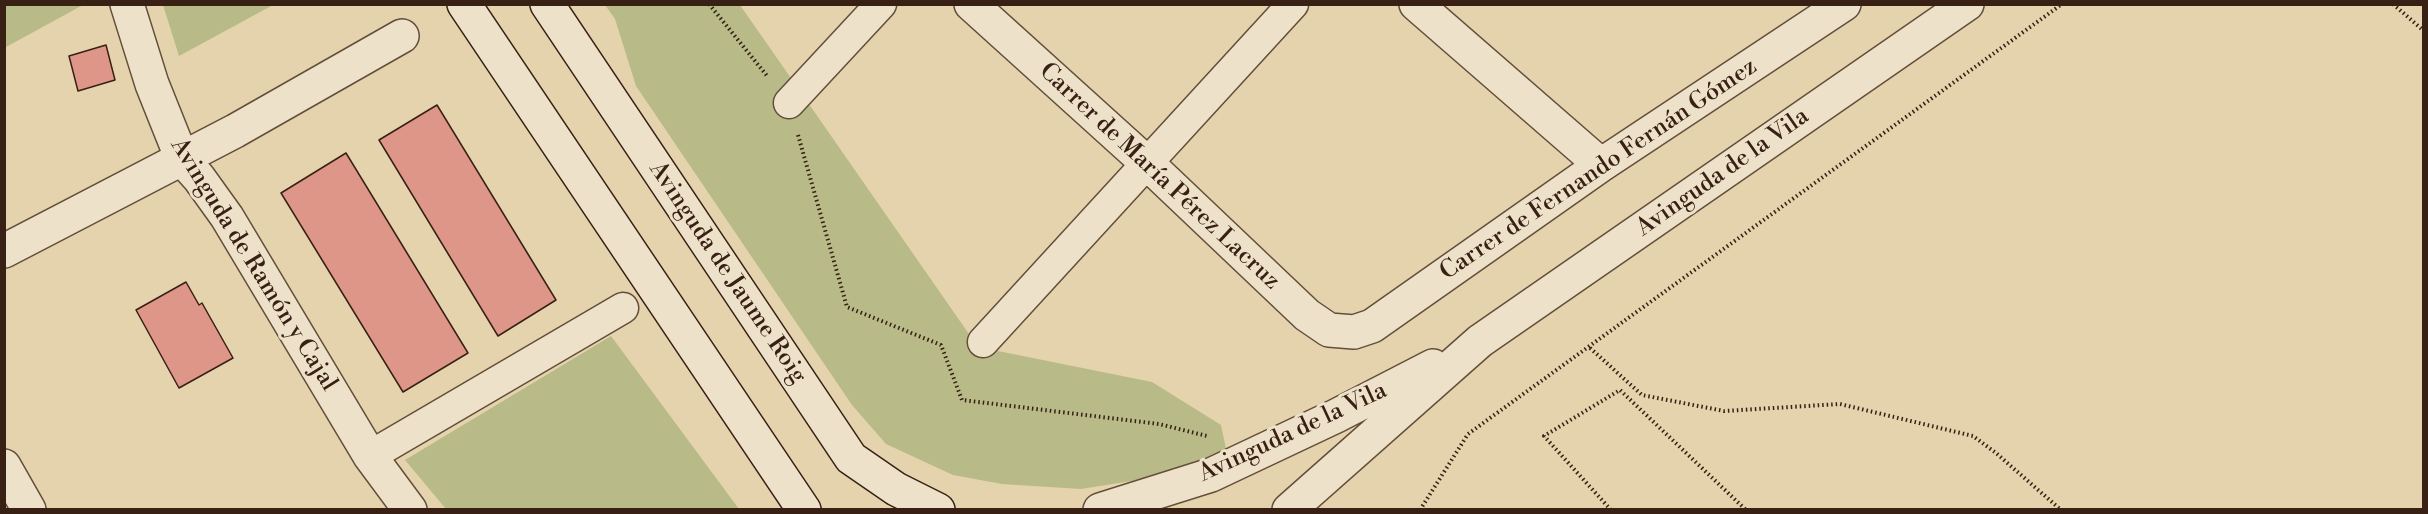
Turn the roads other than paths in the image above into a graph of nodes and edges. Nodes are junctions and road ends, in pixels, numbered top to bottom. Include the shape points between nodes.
1 (127, 4) edge
2 (464, 4) edge
3 (881, 4) edge
4 (971, 4) edge
5 (1293, 4) edge
6 (1416, 4) edge
7 (1844, 4) edge
8 (1967, 4) edge
9 (554, 10) edge
10 (402, 36) dead end
11 (789, 103) road end
12 (182, 159) junction
13 (1148, 164) junction
14 (1601, 165) junction
15 (4, 251) edge
16 (623, 308) dead end
17 (1354, 332) joint
18 (1479, 341) junction
19 (983, 342) dead end
20 (370, 456) junction
21 (4, 466) edge
22 (29, 510) edge
23 (410, 510) edge
24 (804, 510) edge
25 (938, 510) edge
26 (1100, 510) edge
27 (1289, 510) edge

1 - 12 street, Avinguda de Ramón y Cajal via 152,84
2 - 24 street
3 - 11 street
4 - 13 street, Carrer de María Pérez Lacruz
5 - 13 street
6 - 14 street
7 - 14 street, Carrer de Fernando Fernán Gómez
8 - 18 street, Avinguda de la Vila
9 - 25 street, Avinguda de Jaume Roig via 850,458 896,489
10 - 12 street
12 - 15 street
12 - 20 street, Avinguda de Ramón y Cajal via 226,217
13 - 17 street, Carrer de María Pérez Lacruz via 1307,315 1329,330
13 - 19 street
14 - 17 street, Carrer de Fernando Fernán Gómez via 1372,326
16 - 20 street
18 - 26 street, Avinguda de la Vila via 1336,416 1211,475
18 - 27 street, Avinguda de la Vila
20 - 23 street, Avinguda de Ramón y Cajal
21 - 22 street

